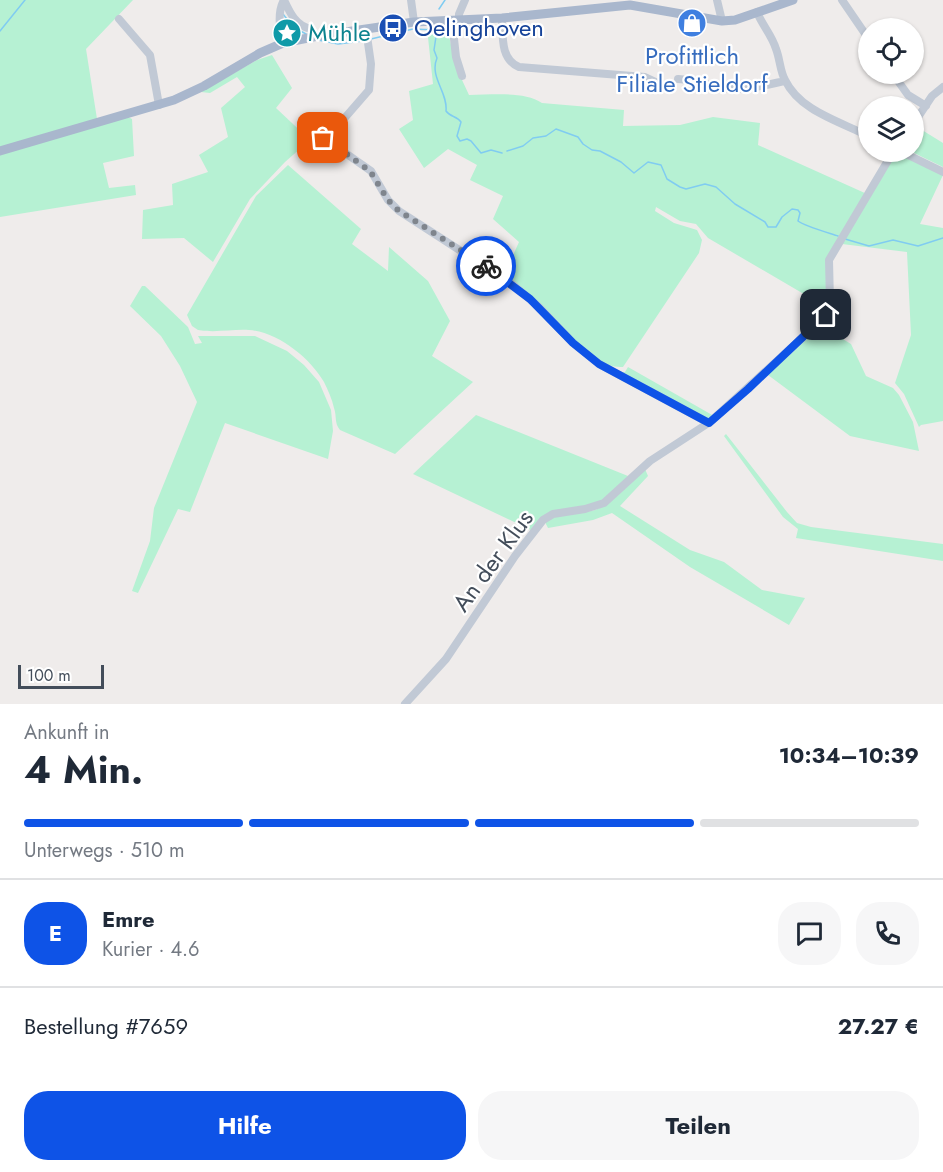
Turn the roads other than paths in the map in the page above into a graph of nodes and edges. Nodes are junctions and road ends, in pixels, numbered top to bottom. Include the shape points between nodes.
1 (411, 0) edge
2 (465, 0) edge
3 (717, 0) edge
4 (793, 0) edge
5 (842, 0) edge
6 (283, 2) edge
7 (650, 4) edge
8 (757, 12) junction
9 (502, 18) junction
10 (119, 19) dead end
11 (455, 20) junction
12 (722, 21) junction
13 (414, 22) junction
14 (858, 23) edge
15 (315, 32) junction
16 (367, 35) junction
17 (283, 43) junction
18 (462, 76) dead end
19 (678, 79) dead end
20 (785, 81) junction
21 (660, 84) dead end
22 (900, 84) edge
23 (943, 87) edge
24 (159, 105) junction
25 (926, 106) junction
26 (924, 109) edge
27 (858, 131) edge
28 (329, 136) junction
29 (309, 147) dead end
30 (0, 151) edge
31 (887, 162) edge
32 (922, 162) edge
33 (943, 172) edge
34 (709, 423) junction
35 (405, 704) edge

1 - 13 street
2 - 11 street
3 - 12 street
4 - 8 main road
5 - 14 street
6 - 15 street via 296,21
6 - 17 street
7 - 9 main road
7 - 12 main road
8 - 12 main road
8 - 20 street via 773,39
9 - 11 main road
9 - 21 street via 505,54 519,67 645,77
10 - 24 street via 150,55
11 - 13 main road
11 - 18 street via 456,57
13 - 16 main road
15 - 16 main road
15 - 17 main road
16 - 28 street via 369,90
17 - 24 main road via 204,86
19 - 20 street via 726,88
20 - 27 street via 801,103
22 - 25 street via 908,95
23 - 25 street
24 - 30 main road
25 - 26 street
28 - 29 street
28 - 34 street via 370,171 399,211 512,284 585,354
31 - 34 street, An der Klus via 829,260 831,293 826,315
32 - 33 street
34 - 35 street, An der Klus via 650,461 604,503 553,514 543,520 446,659

